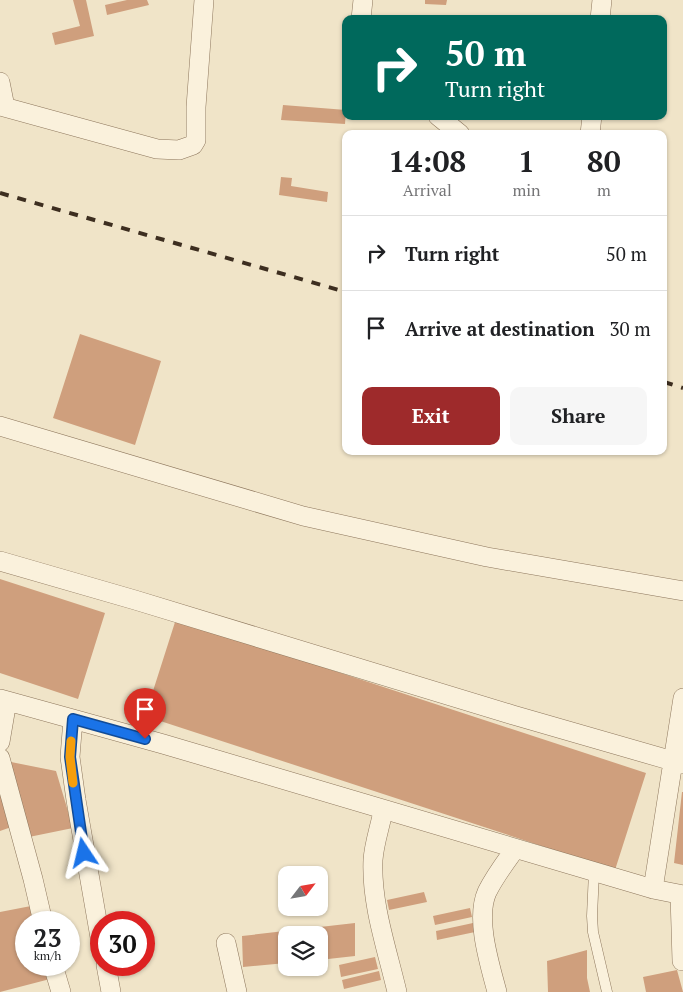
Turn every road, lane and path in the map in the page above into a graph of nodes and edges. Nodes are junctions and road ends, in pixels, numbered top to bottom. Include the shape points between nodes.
1 (204, 0) edge
2 (363, 0) edge
3 (602, 0) edge
4 (361, 15) edge
5 (600, 15) edge
6 (0, 82) edge
7 (3, 107) edge
8 (443, 120) edge
9 (455, 130) edge
10 (0, 426) edge
11 (0, 561) edge
12 (683, 591) edge
13 (683, 698) edge
14 (3, 700) edge
15 (73, 719) junction
16 (0, 742) edge
17 (0, 758) edge
18 (679, 763) edge
19 (384, 811) junction
20 (515, 849) junction
21 (594, 872) junction
22 (653, 890) junction
23 (681, 895) edge
24 (40, 911) edge
25 (95, 911) edge
26 (226, 943) dead end
27 (682, 961) edge
28 (56, 976) edge
29 (108, 976) edge
30 (61, 992) edge
31 (112, 992) edge
32 (237, 992) edge
33 (397, 992) edge
34 (497, 992) edge
35 (607, 992) edge

1 - 7 street via 196,140 193,145 179,150 157,149
2 - 4 street
3 - 5 street
6 - 7 street
8 - 9 street
10 - 12 street via 303,516 487,558
11 - 18 street
13 - 18 street
14 - 15 street
14 - 16 street
15 - 19 street
15 - 25 street via 70,757
17 - 24 street
18 - 22 street
19 - 20 street
19 - 33 street via 373,858 373,880
20 - 21 street
20 - 34 street via 486,894 482,921
21 - 22 street
21 - 35 lane via 592,932
22 - 23 street
23 - 27 street
26 - 32 street
28 - 30 street
29 - 31 street

